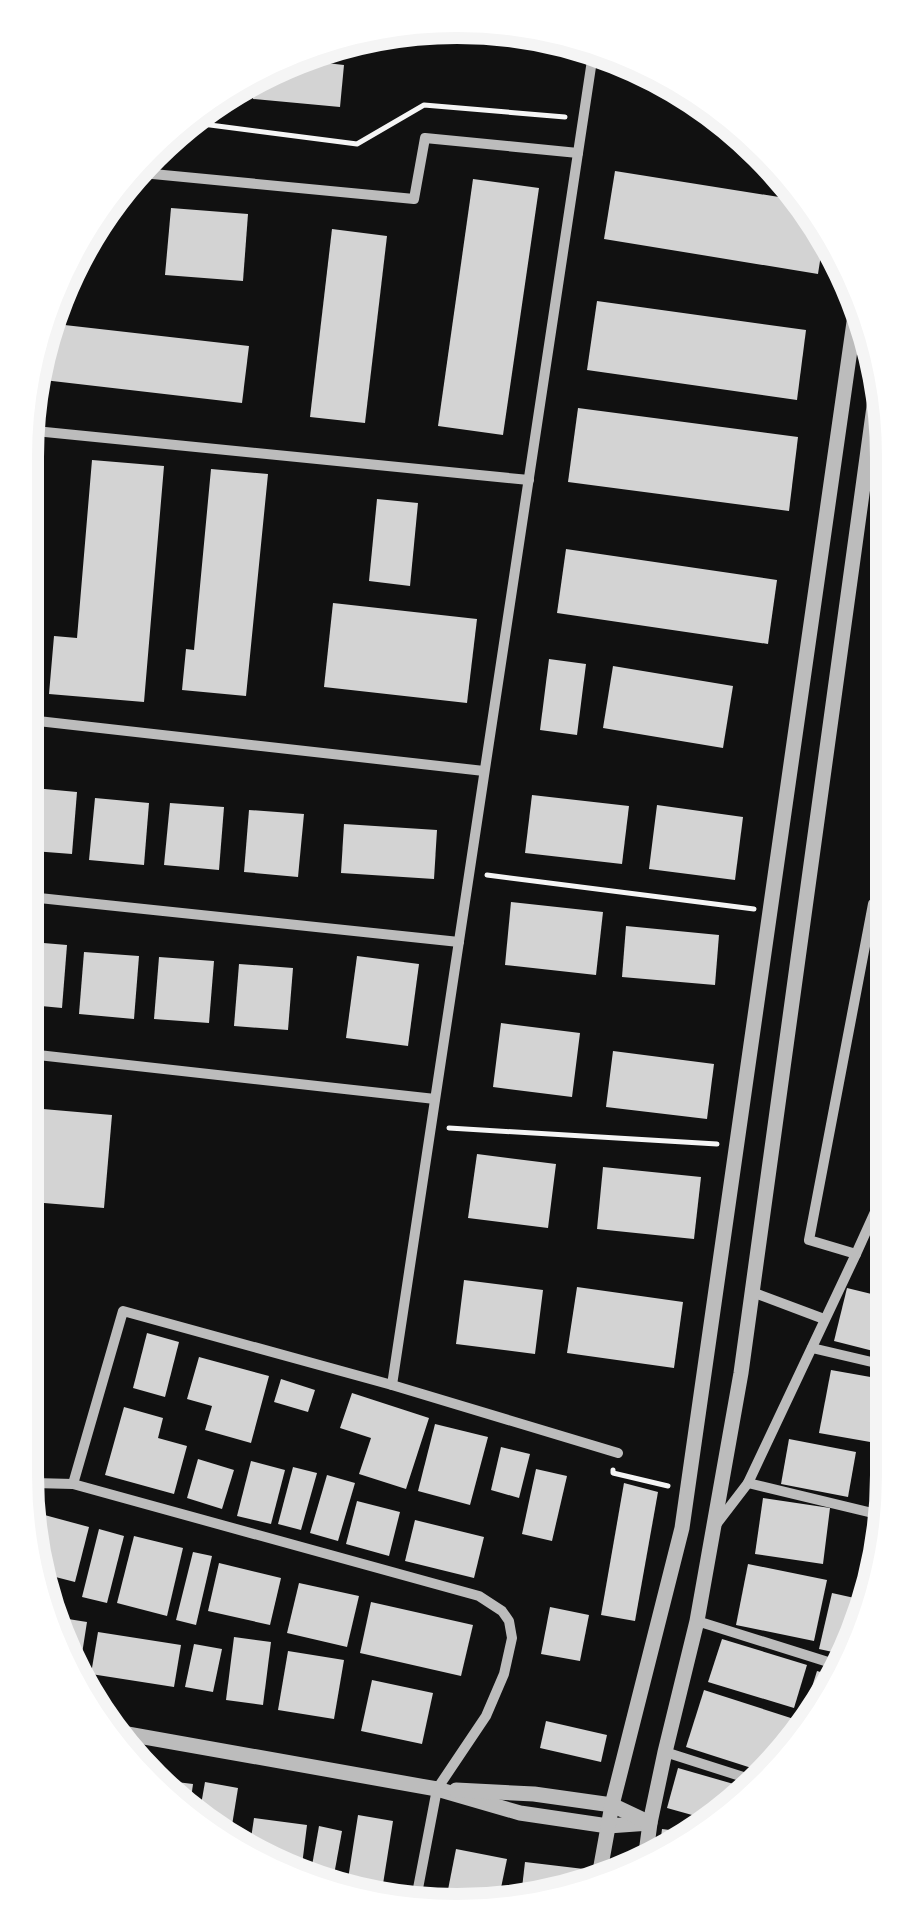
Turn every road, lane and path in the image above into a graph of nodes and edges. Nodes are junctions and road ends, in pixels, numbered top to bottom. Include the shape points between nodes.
1 (592, 60) edge
2 (583, 118) junction
3 (201, 124) edge
4 (578, 154) junction
5 (147, 173) edge
6 (853, 322) edge
7 (873, 413) edge
8 (38, 431) edge
9 (528, 480) junction
10 (38, 721) edge
11 (484, 771) junction
12 (469, 872) junction
13 (38, 898) edge
14 (876, 904) edge
15 (770, 911) junction
16 (459, 942) junction
17 (38, 1055) edge
18 (435, 1100) junction
19 (431, 1127) junction
20 (736, 1145) junction
21 (876, 1210) edge
22 (856, 1254) junction
23 (752, 1292) junction
24 (824, 1319) junction
25 (812, 1348) junction
26 (876, 1363) edge
27 (392, 1385) junction
28 (618, 1453) dead end
29 (628, 1476) dead end
30 (748, 1483) junction
31 (38, 1484) edge
32 (73, 1484) junction
33 (658, 1484) dead end
34 (874, 1513) edge
35 (714, 1527) junction
36 (697, 1622) junction
37 (830, 1663) edge
38 (127, 1734) edge
39 (665, 1752) junction
40 (746, 1778) edge
41 (436, 1790) junction
42 (612, 1806) junction
43 (650, 1823) junction
44 (608, 1826) junction
45 (647, 1847) edge
46 (601, 1868) edge
47 (417, 1892) edge

1 - 2 street
2 - 3 path via 424,105 357,144
2 - 4 street
4 - 5 street via 424,138 414,198
4 - 9 street
6 - 15 street
7 - 23 street
8 - 9 street
9 - 11 street
10 - 11 street
11 - 12 street
12 - 15 path
12 - 16 street
13 - 16 street
14 - 22 street via 808,1240
15 - 20 street
16 - 18 street
17 - 18 street
18 - 19 street
19 - 20 path
19 - 27 street
20 - 42 street via 682,1528
21 - 22 street
22 - 24 street
23 - 24 street
23 - 35 street
24 - 25 street
25 - 26 street
25 - 30 street
27 - 28 street
27 - 32 street via 123,1311
29 - 33 path
30 - 34 street
30 - 35 street
31 - 32 street
32 - 41 street via 479,1596 502,1611 512,1638 504,1674 486,1716
35 - 36 street
36 - 37 street
36 - 39 street
38 - 41 street
39 - 40 street
39 - 43 street
41 - 42 street
41 - 44 street via 520,1813
41 - 47 street
42 - 43 street
42 - 44 street
43 - 44 street
43 - 45 street
44 - 46 street

